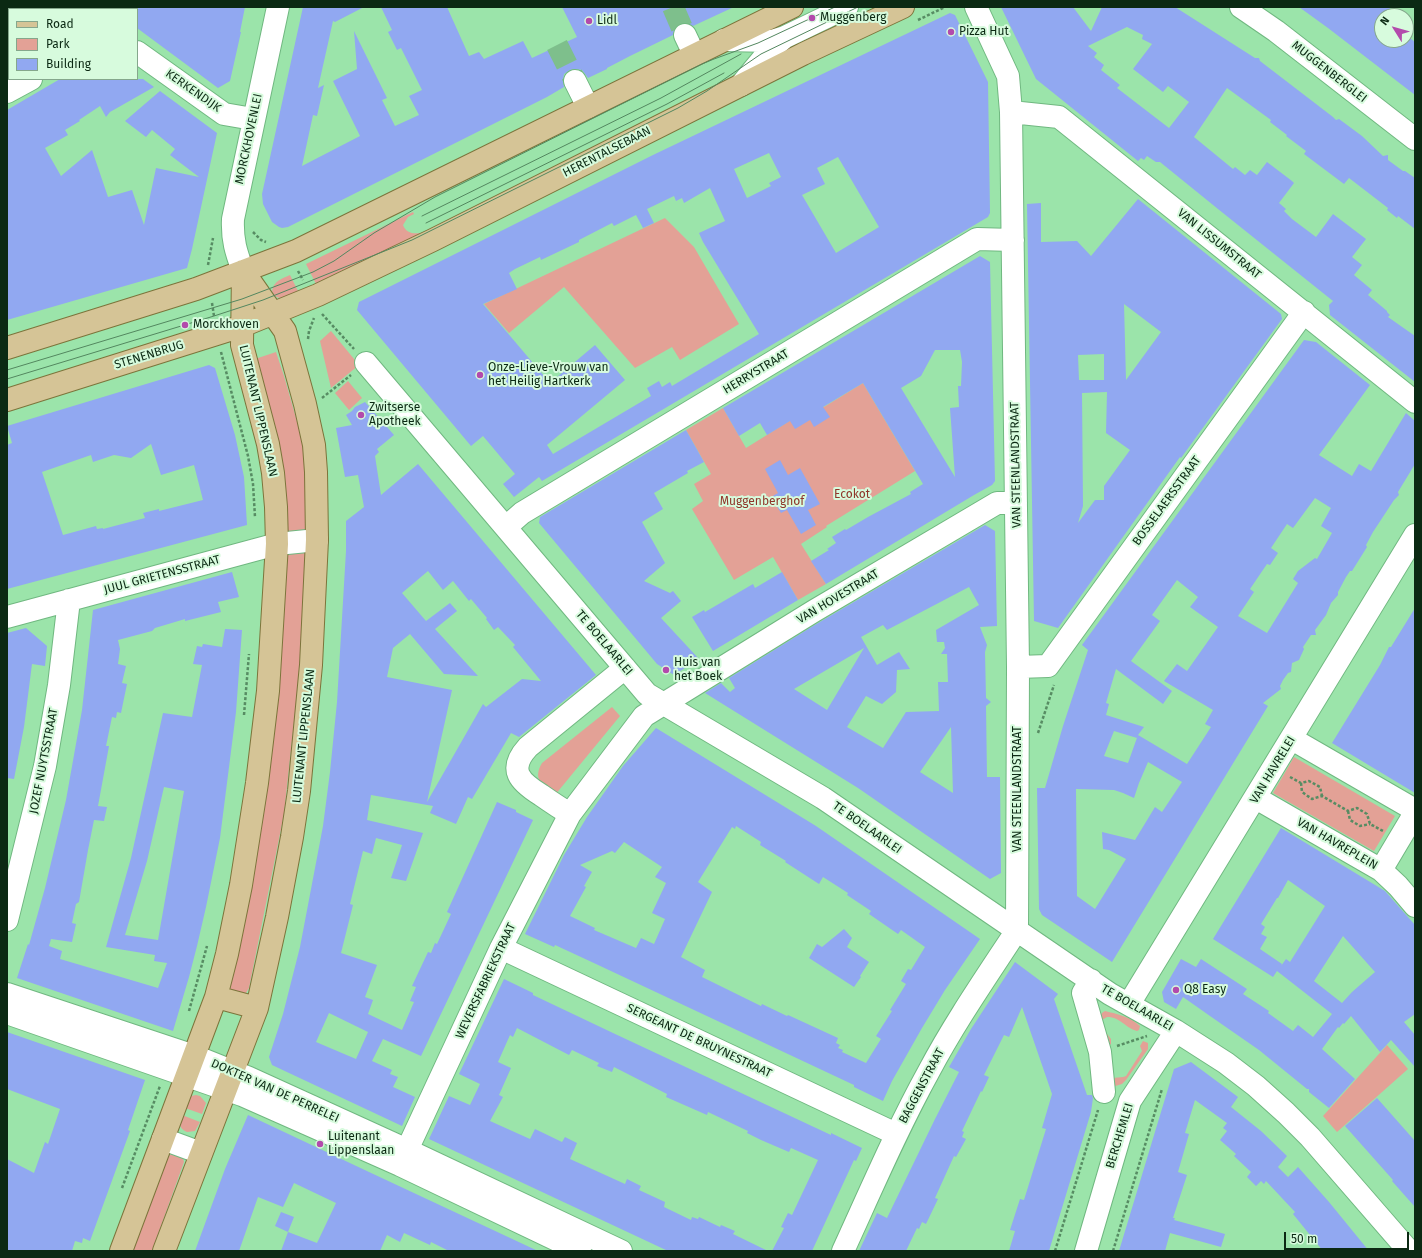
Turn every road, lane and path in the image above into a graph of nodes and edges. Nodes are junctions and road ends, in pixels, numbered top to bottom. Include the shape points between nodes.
1 (278, 7) edge
2 (792, 7) edge
3 (847, 7) edge
4 (903, 7) edge
5 (976, 7) edge
6 (1241, 7) edge
7 (685, 35) tunnel mouth
8 (785, 37) junction
9 (724, 40) junction
10 (138, 53) edge
11 (694, 54) junction
12 (29, 80) edge
13 (575, 81) tunnel mouth
14 (741, 85) junction
15 (7, 92) edge
16 (588, 107) junction
17 (1012, 112) junction
18 (253, 119) junction
19 (1415, 139) edge
20 (1013, 240) junction
21 (289, 254) junction
22 (251, 268) junction
23 (208, 284) junction
24 (312, 298) junction
25 (1304, 312) junction
26 (273, 314) junction
27 (242, 326) junction
28 (217, 333) junction
29 (7, 348) edge
30 (366, 363) junction
31 (7, 400) edge
32 (321, 400) dead end
33 (1415, 402) edge
34 (1016, 504) junction
35 (256, 521) dead end
36 (506, 527) junction
37 (1415, 535) edge
38 (317, 540) junction
39 (277, 544) junction
40 (69, 600) junction
41 (7, 617) edge
42 (250, 652) dead end
43 (1018, 667) junction
44 (625, 668) junction
45 (1055, 681) dead end
46 (664, 703) junction
47 (244, 720) dead end
48 (1037, 739) dead end
49 (1292, 739) junction
50 (1322, 796) junction
51 (1256, 798) junction
52 (1348, 811) junction
53 (1415, 812) edge
54 (570, 814) junction
55 (1381, 870) junction
56 (1415, 906) edge
57 (7, 920) edge
58 (1017, 930) junction
59 (209, 941) dead end
60 (501, 948) junction
61 (1091, 980) junction
62 (7, 994) edge
63 (216, 997) junction
64 (1129, 1004) junction
65 (257, 1008) junction
66 (7, 1013) edge
67 (187, 1016) dead end
68 (1171, 1039) junction
69 (1100, 1052) junction
70 (183, 1066) junction
71 (229, 1080) junction
72 (1163, 1087) dead end
73 (1104, 1092) dead end
74 (896, 1134) junction
75 (163, 1139) junction
76 (200, 1153) junction
77 (404, 1158) junction
78 (122, 1190) dead end
79 (121, 1251) edge
80 (164, 1251) edge
81 (580, 1251) edge
82 (621, 1251) edge
83 (843, 1251) edge
84 (1086, 1251) edge
85 (1113, 1251) edge
86 (1409, 1251) edge

1 - 18 street, MORCKHOVENLEI
2 - 9 main road
3 - 8 street
4 - 14 main road, HERENTALSEBAAN
5 - 17 street, VAN STEENLANDSTRAAT via 1008,76
6 - 19 street, MUGGENBERGLEI via 1276,31
7 - 11 street
8 - 9 street via 772,41
8 - 14 street via 771,49
9 - 11 main road
10 - 18 street, KERKENDIJK via 224,114
11 - 16 main road
12 - 15 street
13 - 16 street
14 - 24 main road, HERENTALSEBAAN
16 - 21 main road
17 - 20 street, VAN STEENLANDSTRAAT
17 - 25 street, VAN LISSUMSTRAAT via 1058,117
18 - 22 street, MORCKHOVENLEI via 233,219 232,236 234,247
20 - 34 street, VAN STEENLANDSTRAAT
20 - 36 street, HERRYSTRAAT via 977,239 529,509
21 - 22 main road
21 - 24 path
22 - 23 main road
22 - 26 main road, LUITENANT LIPPENSLAAN
22 - 27 main road, LUITENANT LIPPENSLAAN
23 - 28 path
23 - 29 main road
24 - 26 main road, STENENBRUG
24 - 30 path via 320,312
25 - 33 street, VAN LISSUMSTRAAT
25 - 43 street, BOSSELAERSSTRAAT via 1048,666
26 - 27 main road, STENENBRUG
26 - 38 main road, LUITENANT LIPPENSLAAN via 285,331 314,445
27 - 28 main road, STENENBRUG
27 - 39 main road, LUITENANT LIPPENSLAAN via 242,345 273,473
28 - 31 main road, STENENBRUG
28 - 35 path via 248,456
30 - 32 path
30 - 36 street, TE BOELAARLEI
34 - 43 street, VAN STEENLANDSTRAAT
34 - 46 street, VAN HOVESTRAAT via 997,503
36 - 44 street, TE BOELAARLEI
37 - 49 street, VAN HAVRELEI
38 - 39 street, JUUL GRIETENSSTRAAT
38 - 65 main road, LUITENANT LIPPENSLAAN via 311,665 299,791 277,917
39 - 40 street, JUUL GRIETENSSTRAAT
39 - 63 main road, LUITENANT LIPPENSLAAN via 268,691 257,783 241,885
40 - 41 street, JUUL GRIETENSSTRAAT
40 - 57 street, JOZEF NUYTSSTRAAT via 59,685 45,766
42 - 47 path
43 - 58 street, VAN STEENLANDSTRAAT
44 - 46 street, TE BOELAARLEI via 647,694
44 - 54 street via 528,747 518,761 518,775 522,782
45 - 48 path
46 - 54 street, VAN HOVESTRAAT via 644,716
46 - 58 street, TE BOELAARLEI via 823,798
49 - 51 street, VAN HAVRELEI
49 - 53 street, VAN HAVREPLEIN
50 - 50 path via 1320,787 1309,781 1301,783 1302,792 1312,799
50 - 52 path
51 - 55 street, VAN HAVREPLEIN
51 - 64 street, VAN HAVRELEI
52 - 52 path via 1357,808 1367,814 1370,824 1360,826 1350,820
53 - 55 street, VAN HAVREPLEIN
54 - 60 street, WEVERSFABRIEKSTRAAT
55 - 56 street
58 - 61 street, TE BOELAARLEI
58 - 74 street, BAGGENSTRAAT via 952,1030
59 - 67 path
60 - 74 street, SERGEANT DE BRUYNESTRAAT
60 - 77 street, WEVERSFABRIEKSTRAAT
61 - 64 street, TE BOELAARLEI
61 - 69 street via 1083,993
62 - 70 street, DOKTER VAN DE PERRELEI
63 - 65 main road
63 - 70 main road, LUITENANT LIPPENSLAAN
64 - 68 street, TE BOELAARLEI
65 - 71 main road, LUITENANT LIPPENSLAAN
66 - 70 street, DOKTER VAN DE PERRELEI
68 - 69 path via 1148,1036
68 - 84 street, BERCHEMLEI via 1130,1101
68 - 86 street, TE BOELAARLEI via 1226,1064 1256,1086 1310,1137
69 - 73 street
70 - 71 street, DOKTER VAN DE PERRELEI
70 - 75 main road, LUITENANT LIPPENSLAAN
70 - 78 path via 154,1101
71 - 76 main road, LUITENANT LIPPENSLAAN
71 - 77 street, DOKTER VAN DE PERRELEI via 242,1095
72 - 85 path
74 - 83 street, BAGGENSTRAAT
75 - 76 street
75 - 79 main road, LUITENANT LIPPENSLAAN
76 - 80 main road, LUITENANT LIPPENSLAAN
77 - 81 street, DOKTER VAN DE PERRELEI
77 - 82 street, DOKTER VAN DE PERRELEI

